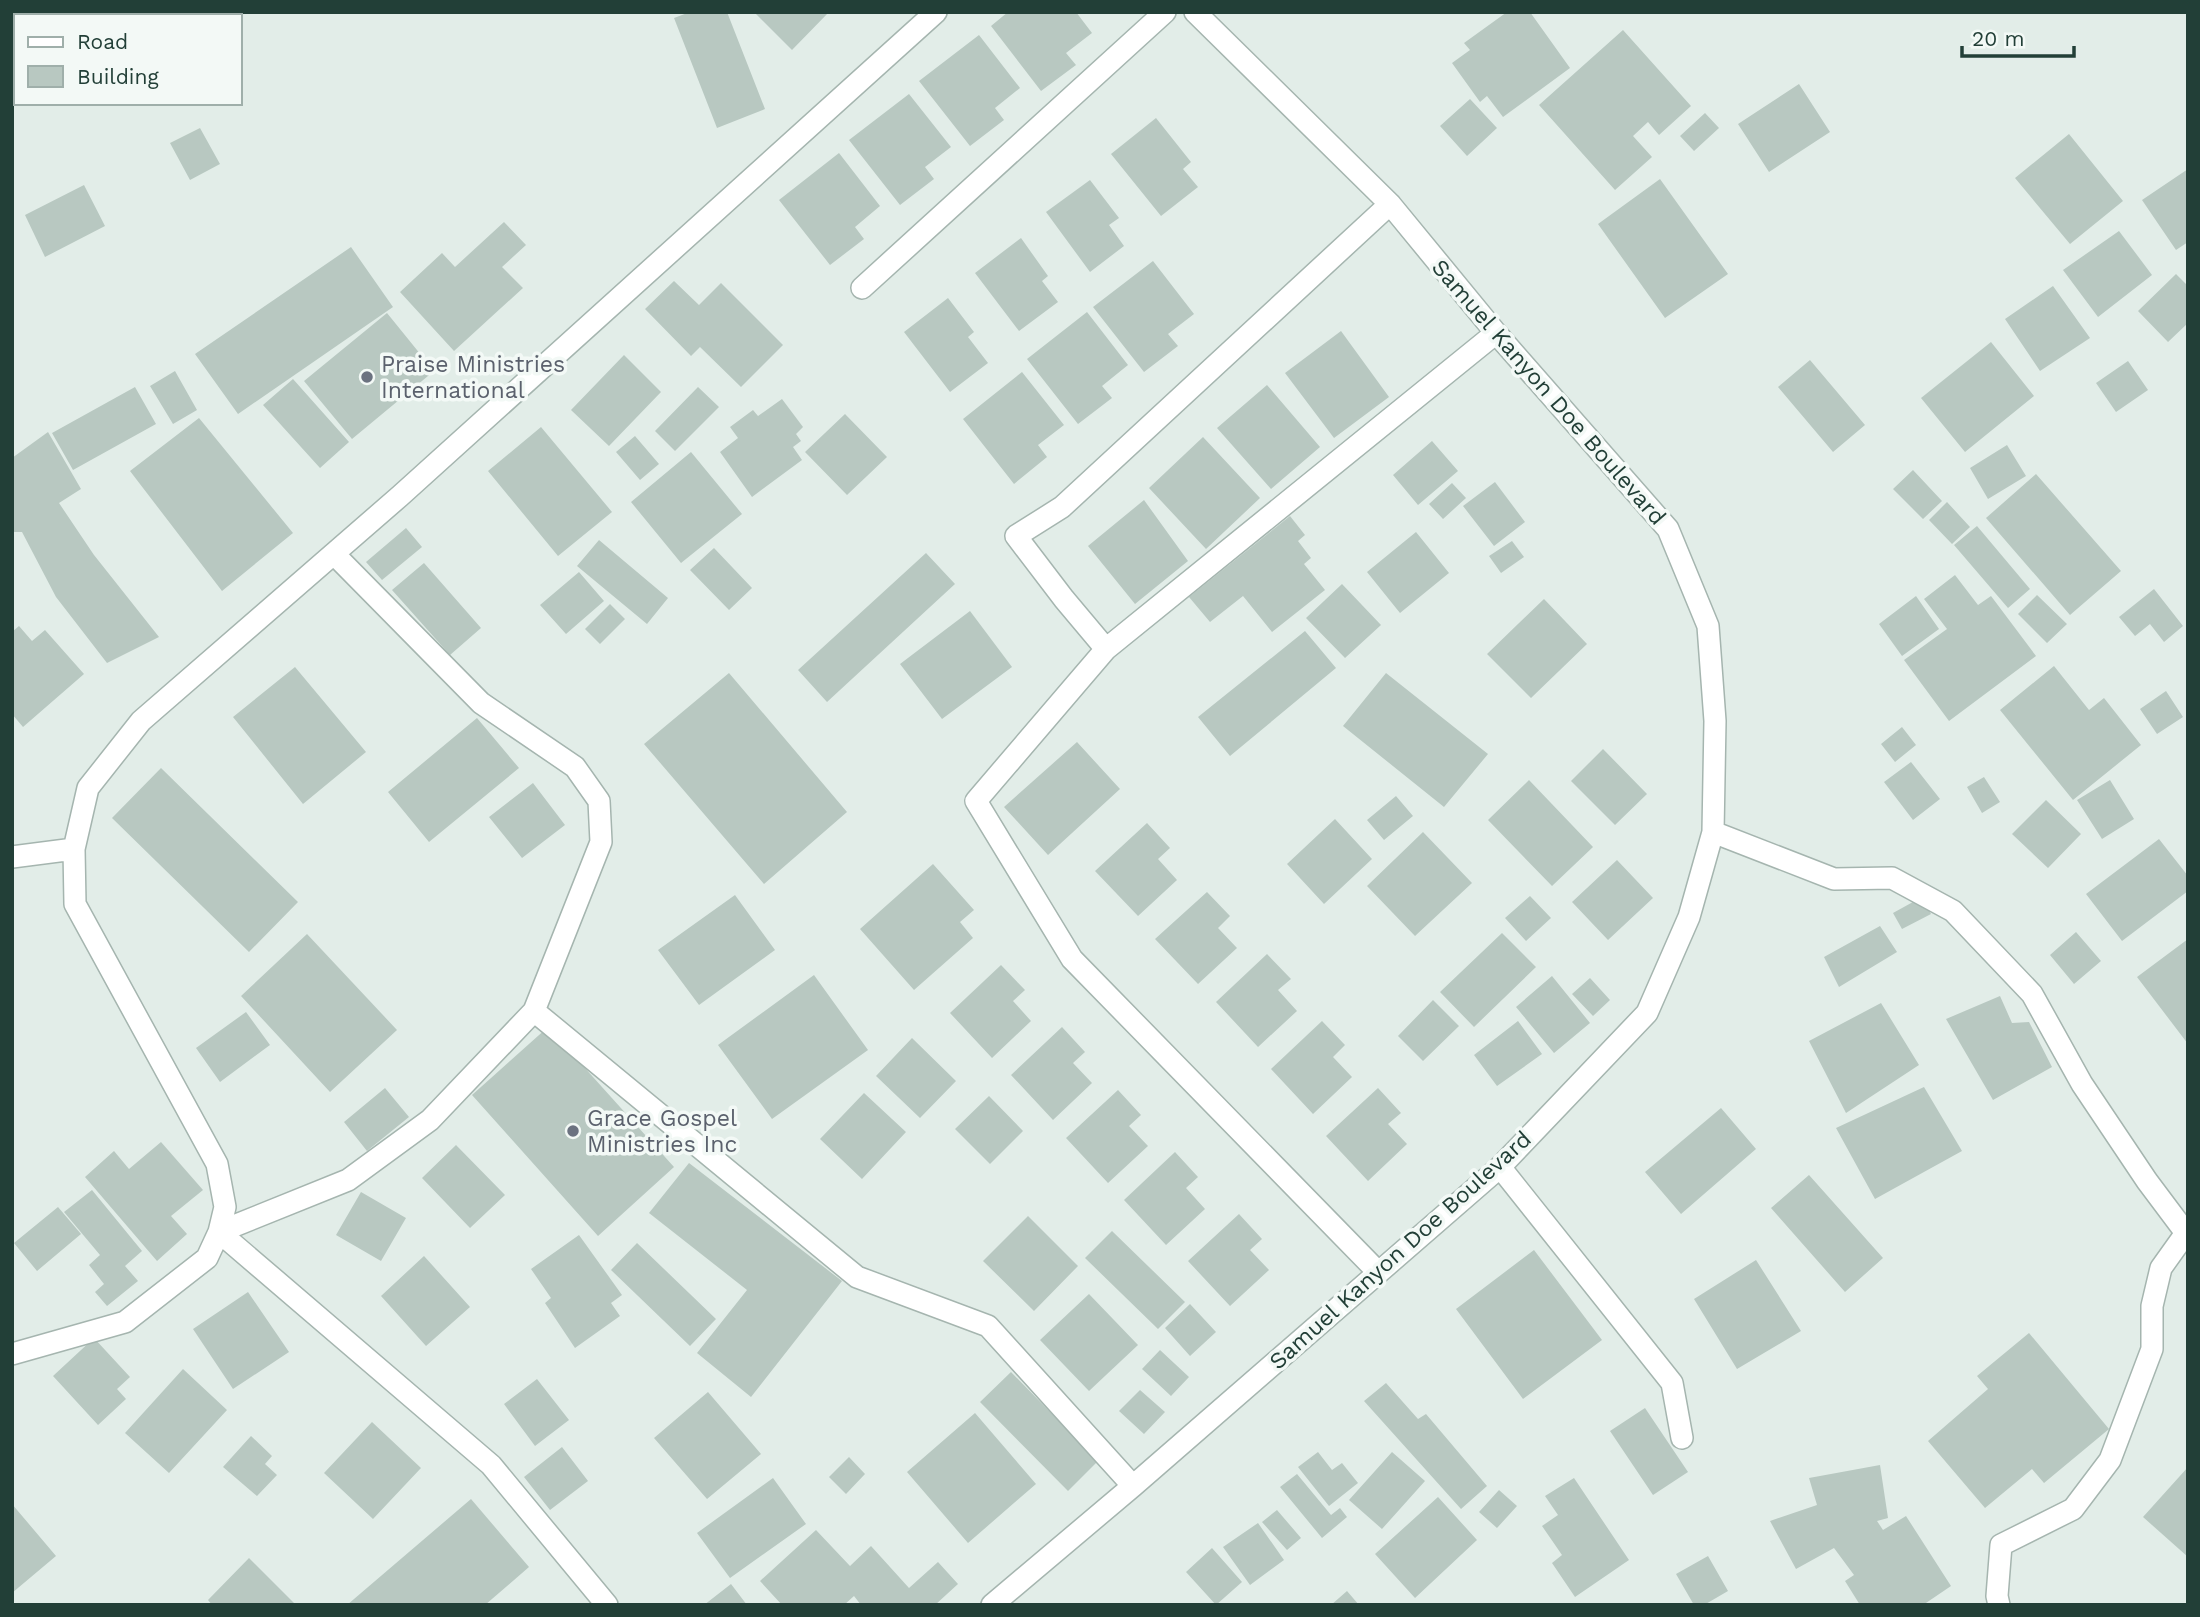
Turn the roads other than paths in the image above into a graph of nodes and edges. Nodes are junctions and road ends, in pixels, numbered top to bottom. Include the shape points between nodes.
1 (936, 12) edge
2 (1165, 12) edge
3 (1195, 12) edge
4 (1390, 204) junction
5 (862, 288) dead end
6 (1496, 333) junction
7 (334, 554) junction
8 (1106, 649) junction
9 (1713, 832) junction
10 (74, 849) junction
11 (12, 857) edge
12 (534, 1011) junction
13 (1500, 1167) junction
14 (219, 1232) junction
15 (2187, 1233) edge
16 (1378, 1272) junction
17 (12, 1354) edge
18 (1682, 1438) dead end
19 (1133, 1486) junction
20 (607, 1605) edge
21 (992, 1605) edge
22 (1999, 1605) edge

1 - 7 street
2 - 5 street
3 - 4 street, Samuel Kanyon Doe Boulevard
4 - 6 street, Samuel Kanyon Doe Boulevard
4 - 8 street via 1062,507 1016,536
6 - 8 street
6 - 9 street, Samuel Kanyon Doe Boulevard via 1668,529 1708,626 1715,721
7 - 10 street via 141,721 88,788
7 - 12 street via 481,704 575,766 598,801 601,842
8 - 16 street via 976,801 1072,959
9 - 13 street, Samuel Kanyon Doe Boulevard via 1689,917 1647,1013
9 - 15 street via 1834,879 1892,878 1954,911 2032,994 2082,1084
10 - 11 street
10 - 14 street via 75,904 216,1164 225,1207
12 - 14 street via 430,1120 348,1180
12 - 19 street via 857,1277 988,1326
13 - 16 street, Samuel Kanyon Doe Boulevard
13 - 18 street via 1672,1383
14 - 17 street via 207,1258 124,1322
14 - 20 street via 491,1465
15 - 22 street via 2161,1268 2152,1306 2152,1349 2110,1460 2073,1509 2001,1545
16 - 19 street, Samuel Kanyon Doe Boulevard
19 - 21 street, Samuel Kanyon Doe Boulevard

